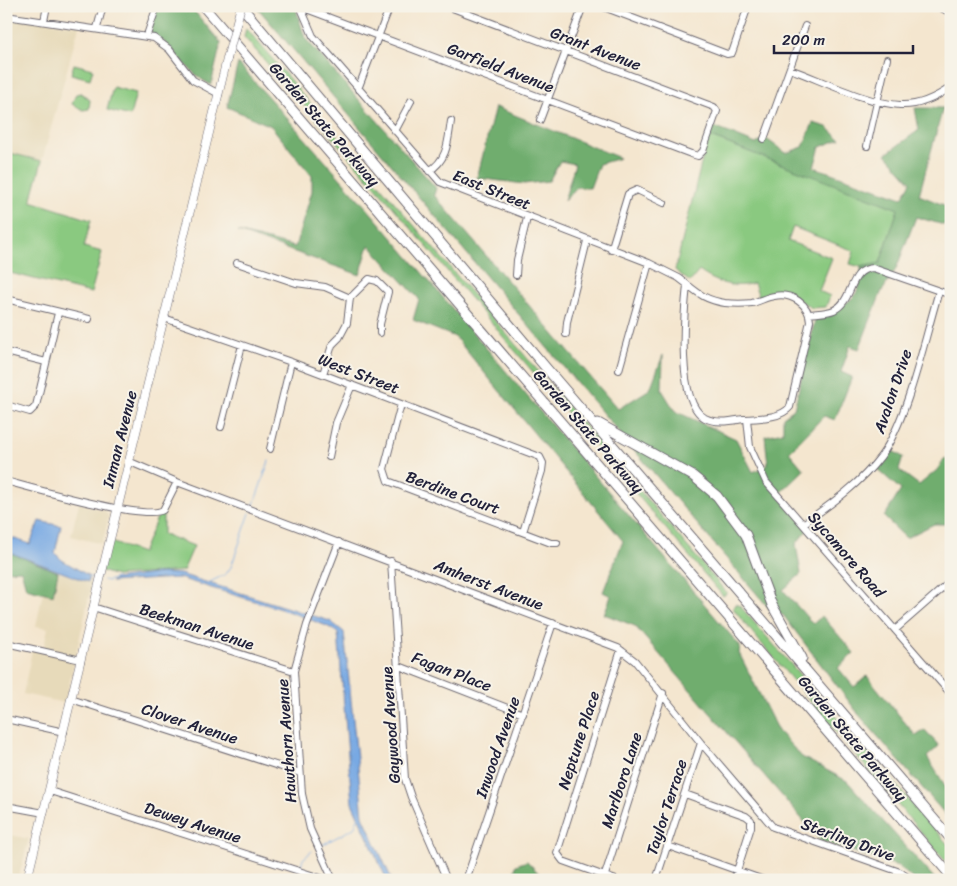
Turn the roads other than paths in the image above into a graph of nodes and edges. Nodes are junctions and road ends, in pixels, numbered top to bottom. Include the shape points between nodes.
1 (48, 6) edge
2 (103, 6) edge
3 (157, 6) edge
4 (204, 6) edge
5 (241, 6) edge
6 (390, 6) edge
7 (447, 6) edge
8 (584, 6) edge
9 (601, 6) edge
10 (745, 6) edge
11 (937, 6) edge
12 (301, 7) edge
13 (951, 13) edge
14 (6, 16) edge
15 (44, 21) junction
16 (805, 26) dead end
17 (97, 28) junction
18 (147, 35) junction
19 (378, 36) junction
20 (566, 51) junction
21 (887, 59) dead end
22 (790, 69) junction
23 (358, 89) junction
24 (950, 90) edge
25 (219, 94) junction
26 (548, 100) junction
27 (411, 101) dead end
28 (878, 102) junction
29 (540, 120) dead end
30 (451, 121) dead end
31 (395, 131) junction
32 (764, 139) dead end
33 (867, 146) dead end
34 (691, 154) joint
35 (429, 171) junction
36 (664, 203) dead end
37 (527, 218) junction
38 (587, 240) junction
39 (611, 250) junction
40 (237, 263) dead end
41 (649, 264) junction
42 (516, 275) dead end
43 (687, 285) junction
44 (939, 291) junction
45 (951, 295) edge
46 (350, 298) junction
47 (6, 299) edge
48 (58, 313) junction
49 (810, 314) junction
50 (164, 318) junction
51 (89, 319) dead end
52 (380, 333) dead end
53 (566, 334) dead end
54 (242, 345) junction
55 (6, 352) edge
56 (46, 362) junction
57 (291, 362) junction
58 (619, 370) dead end
59 (322, 374) junction
60 (352, 385) junction
61 (401, 404) junction
62 (6, 405) edge
63 (747, 419) junction
64 (592, 420) junction
65 (221, 426) dead end
66 (270, 448) dead end
67 (329, 457) dead end
68 (128, 461) junction
69 (6, 481) edge
70 (177, 482) junction
71 (116, 508) junction
72 (803, 524) junction
73 (523, 532) junction
74 (339, 542) junction
75 (557, 543) dead end
76 (391, 561) junction
77 (951, 581) edge
78 (93, 606) junction
79 (553, 623) junction
80 (895, 630) junction
81 (6, 643) edge
82 (621, 650) junction
83 (81, 660) junction
84 (399, 666) junction
85 (294, 671) junction
86 (821, 688) junction
87 (663, 693) junction
88 (951, 694) edge
89 (71, 699) junction
90 (523, 714) junction
91 (6, 719) edge
92 (64, 732) junction
93 (701, 743) junction
94 (300, 773) junction
95 (50, 791) junction
96 (685, 794) junction
97 (6, 806) edge
98 (44, 813) junction
99 (773, 827) joint
100 (951, 839) edge
101 (668, 846) junction
102 (737, 871) junction
103 (605, 875) junction
104 (951, 876) edge
105 (26, 880) edge
106 (327, 880) edge
107 (333, 880) edge
108 (447, 880) edge
109 (466, 880) edge
110 (616, 880) edge
111 (656, 880) edge
112 (734, 880) edge
113 (764, 880) edge
114 (912, 880) edge

1 - 15 street
2 - 17 street
3 - 18 street
4 - 104 highway, Garden State Parkway
5 - 25 main road, Inman Avenue, bridge
5 - 64 highway, Garden State Parkway
6 - 19 street
7 - 20 street, Grant Avenue
8 - 20 street
9 - 10 street via 730,54 746,12
11 - 13 street
12 - 19 street, Garfield Avenue
12 - 23 street, East Street via 309,31
14 - 15 street
15 - 17 street
16 - 22 street
17 - 18 street
18 - 25 street via 169,49 193,80
19 - 23 street
19 - 26 street, Garfield Avenue
20 - 26 street
20 - 34 street, Grant Avenue via 717,111 703,151 698,156
21 - 28 street
22 - 28 street
22 - 32 street
23 - 31 street, East Street
24 - 28 street via 910,105
25 - 50 main road, Inman Avenue
26 - 29 street
26 - 34 street, Garfield Avenue
27 - 31 street
28 - 33 street
30 - 35 street via 443,158
31 - 35 street, East Street
35 - 37 street, East Street via 446,185
36 - 39 street via 637,190 628,194
37 - 38 street, East Street
37 - 42 street
38 - 39 street, East Street
38 - 53 street via 566,322
39 - 41 street, East Street
40 - 46 street via 296,283 325,287
41 - 43 street, East Street
41 - 58 street
43 - 49 street, East Street via 700,295 727,303 750,303 784,295 802,303
43 - 63 street via 685,358 688,394 704,417 715,421
44 - 45 street
44 - 49 street via 873,268 864,268 857,274 846,298 834,310
44 - 72 street, Avalon Drive via 905,402 889,442 854,486
46 - 52 street via 370,279 388,292
46 - 59 street via 347,323 332,345
47 - 48 street
48 - 51 street
48 - 56 street
49 - 63 street via 790,407 778,415
50 - 54 street, West Street
50 - 68 main road, Inman Avenue
54 - 57 street, West Street
54 - 65 street
55 - 56 street
56 - 62 street via 33,411
57 - 59 street, West Street
57 - 66 street
59 - 60 street, West Street
60 - 61 street, West Street
60 - 67 street via 336,423
61 - 73 street, Berdine Court via 384,469 388,481
61 - 73 street, West Street via 536,454 542,460 536,494
63 - 72 street, Sycamore Road via 750,447 766,482
64 - 86 highway, Garden State Parkway
64 - 86 highway via 693,476 717,496 746,535 787,636
68 - 70 street, Amherst Avenue
68 - 71 main road, Inman Avenue
69 - 71 street
70 - 71 street via 159,513
70 - 74 street, Amherst Avenue
71 - 78 main road, Inman Avenue
72 - 80 street, Sycamore Road
73 - 75 street, Berdine Court
74 - 76 street, Amherst Avenue
74 - 85 street, Hawthorn Avenue via 307,625
76 - 79 street, Amherst Avenue
76 - 84 street, Gaywood Avenue
77 - 80 street
78 - 83 main road, Inman Avenue
78 - 85 street, Beekman Avenue
79 - 82 street, Amherst Avenue
79 - 90 street, Inwood Avenue
80 - 88 street, Sycamore Road
81 - 83 street
82 - 87 street, Amherst Avenue
82 - 103 street, Neptune Place via 557,854 563,861
83 - 89 main road, Inman Avenue
84 - 90 street, Fagan Place
84 - 108 street, Gaywood Avenue via 407,787
85 - 94 street, Hawthorn Avenue
86 - 100 highway, Garden State Parkway
87 - 93 street, Amherst Avenue
87 - 103 street, Marlboro Lane
89 - 92 main road, Inman Avenue
89 - 94 street, Clover Avenue
90 - 109 street, Inwood Avenue
91 - 92 street
92 - 95 main road, Inman Avenue
93 - 96 street, Taylor Terrace
93 - 99 street, Amherst Avenue
94 - 107 street, Hawthorn Avenue via 310,829
95 - 98 main road, Inman Avenue
95 - 106 street, Dewey Avenue
96 - 101 street, Taylor Terrace
96 - 102 street via 751,820
97 - 98 street
98 - 105 main road, Inman Avenue
99 - 114 street, Sterling Drive via 900,872
101 - 102 street
101 - 111 street, Taylor Terrace
102 - 112 street
102 - 113 street
103 - 110 street

